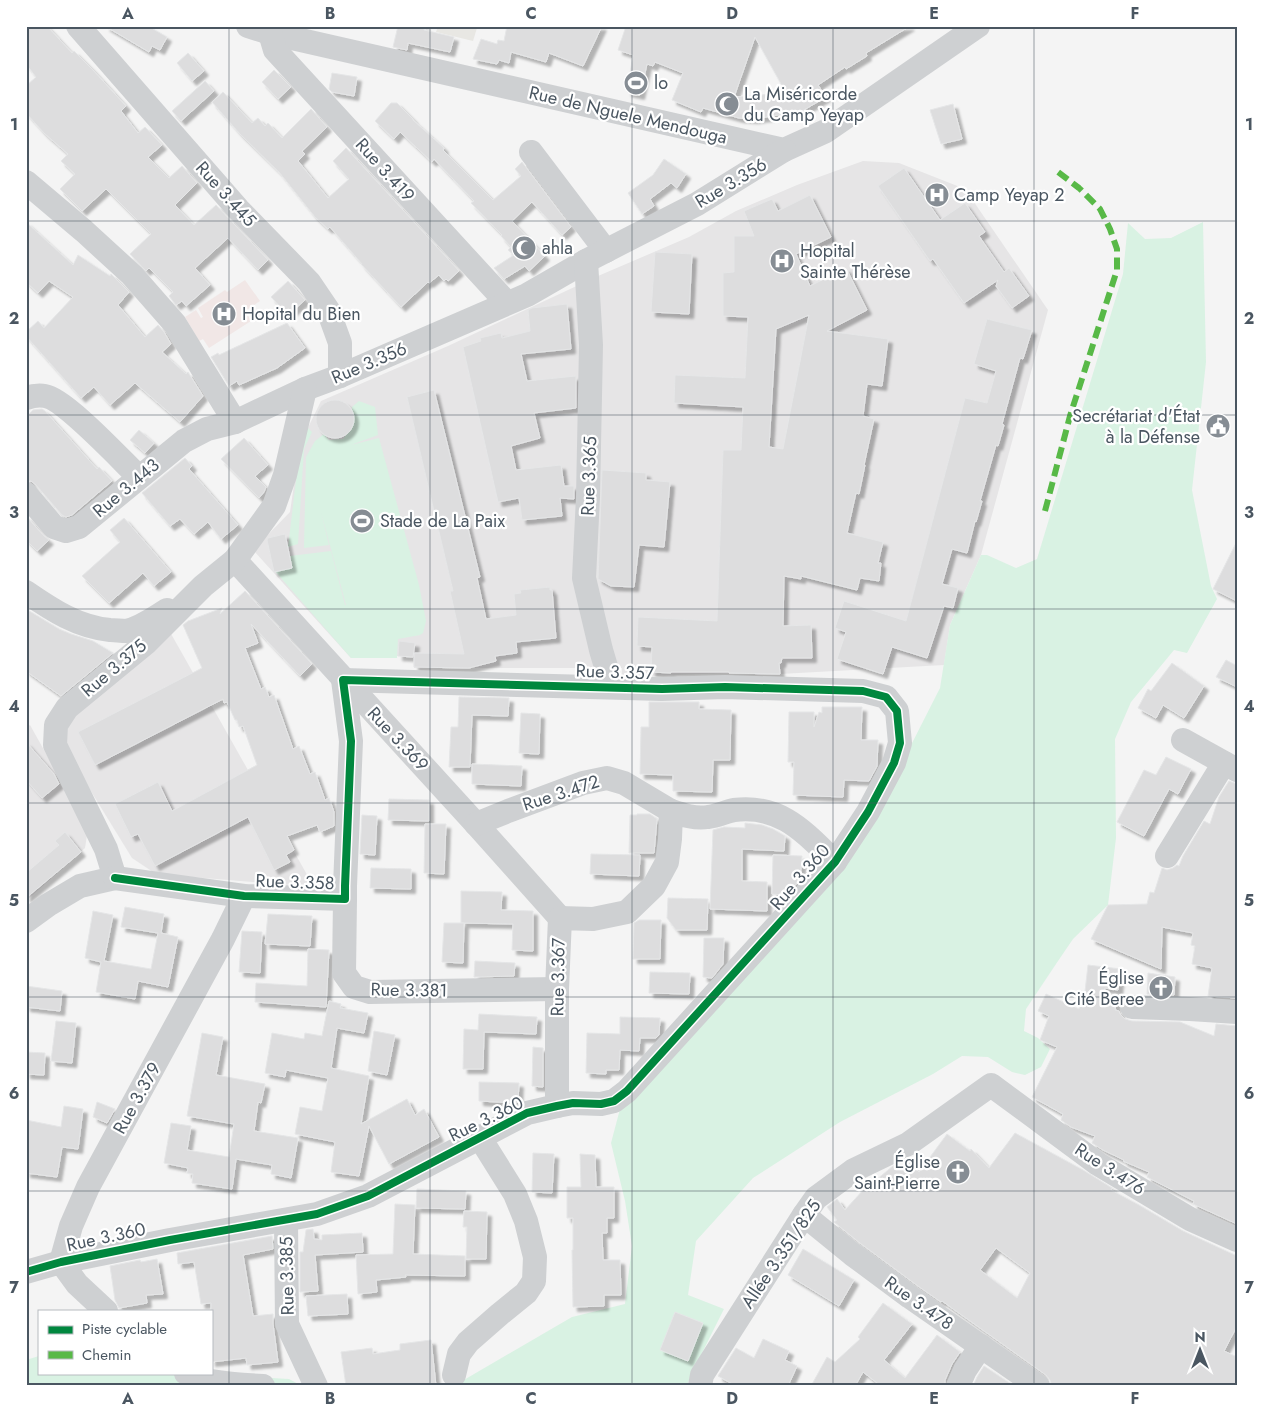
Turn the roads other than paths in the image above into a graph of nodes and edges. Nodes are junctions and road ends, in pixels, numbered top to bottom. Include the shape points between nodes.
1 (78, 26) edge
2 (978, 26) edge
3 (259, 30) edge
4 (784, 150) junction
5 (531, 152) dead end
6 (26, 182) edge
7 (596, 256) junction
8 (507, 304) junction
9 (340, 376) junction
10 (305, 389) junction
11 (26, 398) edge
12 (235, 422) junction
13 (139, 477) junction
14 (26, 494) edge
15 (234, 560) junction
16 (202, 586) junction
17 (26, 592) edge
18 (343, 680) junction
19 (612, 687) junction
20 (886, 697) joint
21 (1183, 740) dead end
22 (1231, 767) edge
23 (671, 811) junction
24 (476, 824) junction
25 (1167, 856) dead end
26 (835, 862) junction
27 (116, 878) junction
28 (244, 896) junction
29 (345, 899) junction
30 (560, 918) junction
31 (26, 921) edge
32 (223, 939) joint
33 (557, 989) junction
34 (1132, 1007) dead end
35 (1237, 1012) edge
36 (991, 1085) joint
37 (557, 1106) junction
38 (480, 1138) junction
39 (804, 1215) junction
40 (286, 1220) junction
41 (1237, 1240) edge
42 (61, 1262) junction
43 (26, 1272) edge
44 (105, 1310) edge
45 (981, 1346) junction
46 (187, 1374) edge
47 (454, 1376) dead end
48 (262, 1386) edge
49 (316, 1386) edge
50 (700, 1386) edge
51 (958, 1386) edge
52 (1038, 1386) edge

1 - 9 street, Rue 3.445 via 238,209 309,282 328,310 340,343
2 - 4 street via 826,131
3 - 4 street, Rue de Nguele Mendouga
3 - 8 street, Rue 3.419
4 - 7 street, Rue 3.356 via 697,204
5 - 7 street
6 - 12 street via 132,275 174,324
7 - 8 street, Rue 3.356
7 - 19 street, Rue 3.365 via 584,578
8 - 9 street, Rue 3.356
9 - 10 street, Rue 3.356
10 - 12 street, Rue 3.356
10 - 15 street, Rue 3.375 via 285,475 274,506
11 - 13 street via 46,396 64,405
12 - 13 street, Rue 3.443 via 207,429 184,441
13 - 14 street, Rue 3.443 via 79,527 66,531 54,527
15 - 16 street, Rue 3.375
15 - 18 street, Rue 3.369
16 - 17 street via 146,624 125,631 86,626 49,608
16 - 27 street, Rue 3.375 via 146,642 67,708 56,725 55,744
18 - 19 street, Rue 3.357
18 - 24 street, Rue 3.369
18 - 29 street, Rue 3.358 via 351,741
19 - 20 street, Rue 3.357 via 863,691
20 - 26 street, Rue 3.360 via 897,712 900,743 894,763 868,812
21 - 22 street
22 - 25 street
23 - 24 street, Rue 3.472 via 624,783 606,778 583,783
23 - 26 street via 687,817 708,817 752,809 776,814 799,827
23 - 30 street, Rue 3.367 via 667,862 654,886 627,912 593,919
24 - 30 street, Rue 3.369
26 - 37 street, Rue 3.360 via 628,1091 614,1101 601,1104
27 - 28 street, Rue 3.358
27 - 31 street via 80,886
28 - 29 street, Rue 3.358
28 - 32 street, Rue 3.358
29 - 33 street, Rue 3.381 via 344,973 354,987 370,992
30 - 33 street, Rue 3.367
32 - 42 street, Rue 3.379 via 88,1187 71,1226
33 - 37 street, Rue 3.367
34 - 35 street
36 - 39 street, Allée 3.351/825 via 908,1144 854,1170 816,1198
36 - 41 street, Rue 3.476 via 1098,1164 1190,1219
37 - 38 street, Rue 3.360 via 527,1113
38 - 40 street, Rue 3.360 via 368,1196 317,1214
38 - 47 street via 515,1194 526,1221 535,1257 534,1281 526,1293 468,1342 459,1354
39 - 45 street, Rue 3.478 via 859,1260
39 - 50 street, Allée 3.351/825 via 702,1375
40 - 42 street, Rue 3.360
40 - 49 street, Rue 3.385 via 287,1324
42 - 43 street, Rue 3.360
42 - 44 street via 77,1284
45 - 51 street via 964,1370
45 - 52 street, Rue 3.478
46 - 48 street

